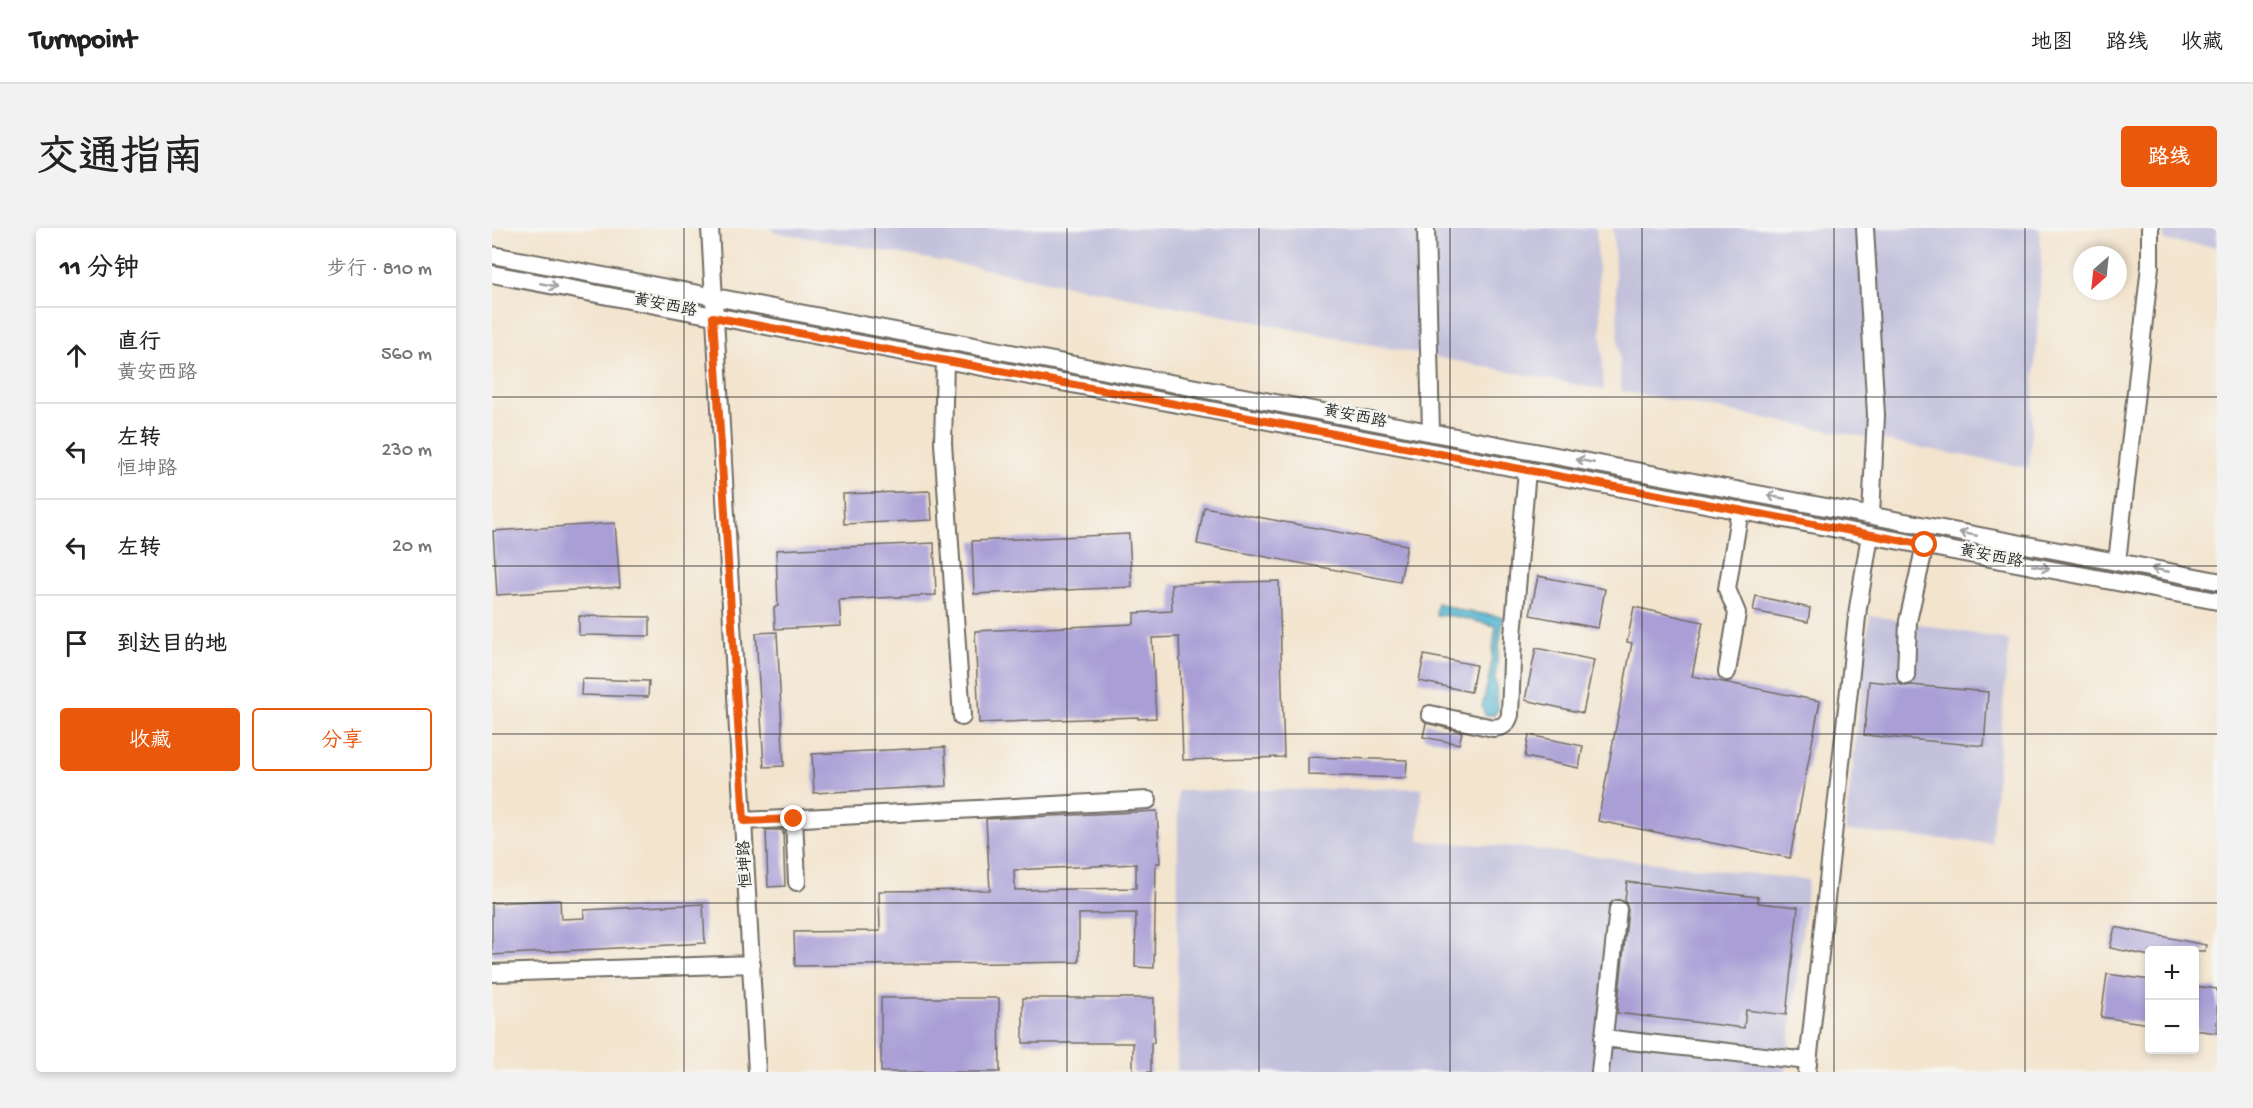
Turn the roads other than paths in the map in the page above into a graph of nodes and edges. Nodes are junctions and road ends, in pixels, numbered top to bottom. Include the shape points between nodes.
1 (710, 228) edge
2 (1426, 228) edge
3 (1865, 228) edge
4 (2150, 228) edge
5 (492, 255) edge
6 (492, 274) edge
7 (712, 297) junction
8 (713, 317) junction
9 (945, 360) junction
10 (1431, 432) junction
11 (1527, 470) junction
12 (1740, 510) junction
13 (1871, 515) junction
14 (1869, 535) junction
15 (1925, 545) junction
16 (2117, 562) junction
17 (2217, 581) edge
18 (2217, 601) edge
19 (1727, 672) dead end
20 (1906, 676) dead end
21 (1430, 714) dead end
22 (962, 717) dead end
23 (1148, 800) dead end
24 (794, 819) junction
25 (744, 821) junction
26 (796, 882) dead end
27 (1618, 909) dead end
28 (752, 964) junction
29 (492, 973) edge
30 (1604, 1038) junction
31 (1808, 1067) edge
32 (757, 1072) edge
33 (1600, 1072) edge

1 - 7 street, 恒坤路
2 - 10 street
3 - 13 street via 1876,415
4 - 16 street via 2150,266
5 - 7 street, 黄安西路
6 -> 8 street, 黄安西路
7 - 8 street, 恒坤路
7 - 10 street, 黄安西路
8 - 9 street, 黄安西路
8 - 25 street, 恒坤路
9 - 11 street, 黄安西路
9 - 22 street via 943,443
13 -> 10 street, 黄安西路
11 - 12 street, 黄安西路
11 - 21 street via 1508,722 1493,728
12 - 14 street, 黄安西路
12 - 19 street via 1727,589 1737,613
16 -> 13 street, 黄安西路
14 - 15 street, 黄安西路
14 - 31 street
15 -> 18 street, 黄安西路
15 - 20 street via 1908,621
17 -> 16 street, 黄安西路
23 - 24 street
24 - 25 street
24 - 26 street
25 - 28 street, 恒坤路
27 - 30 street
28 - 29 street
28 - 32 street, 恒坤路
30 - 31 street
30 - 33 street

